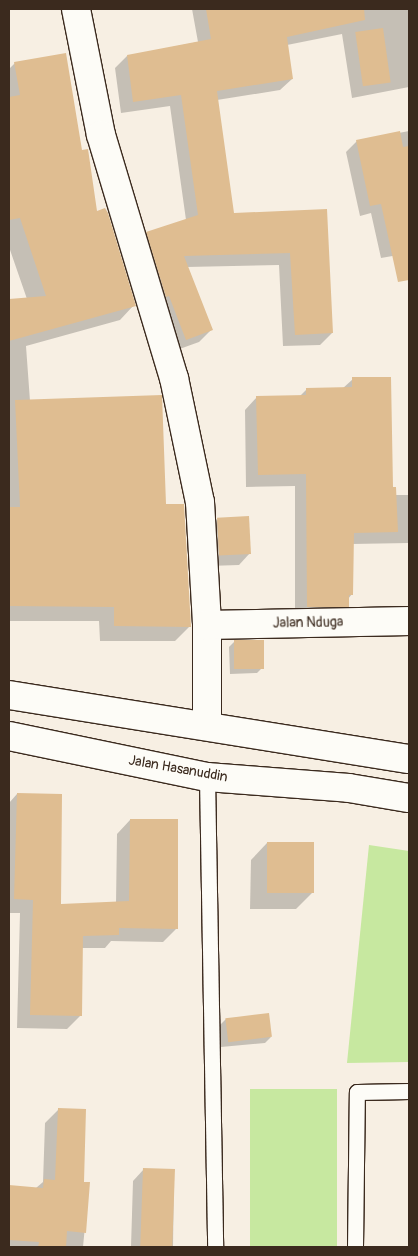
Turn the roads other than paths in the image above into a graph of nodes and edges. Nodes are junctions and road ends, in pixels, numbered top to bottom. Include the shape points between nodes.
1 (76, 9) edge
2 (409, 621) edge
3 (207, 626) junction
4 (9, 695) edge
5 (207, 726) junction
6 (9, 736) edge
7 (409, 759) edge
8 (207, 777) junction
9 (409, 798) edge
10 (409, 1092) edge
11 (215, 1247) edge
12 (355, 1247) edge

1 - 3 street via 101,135 174,378 200,502
2 - 3 street, Jalan Nduga
3 - 5 street
4 - 5 street
5 - 7 street
6 - 8 street, Jalan Hasanuddin
8 - 9 street, Jalan Hasanuddin via 349,788
8 - 11 lane
10 - 12 lane via 357,1092

